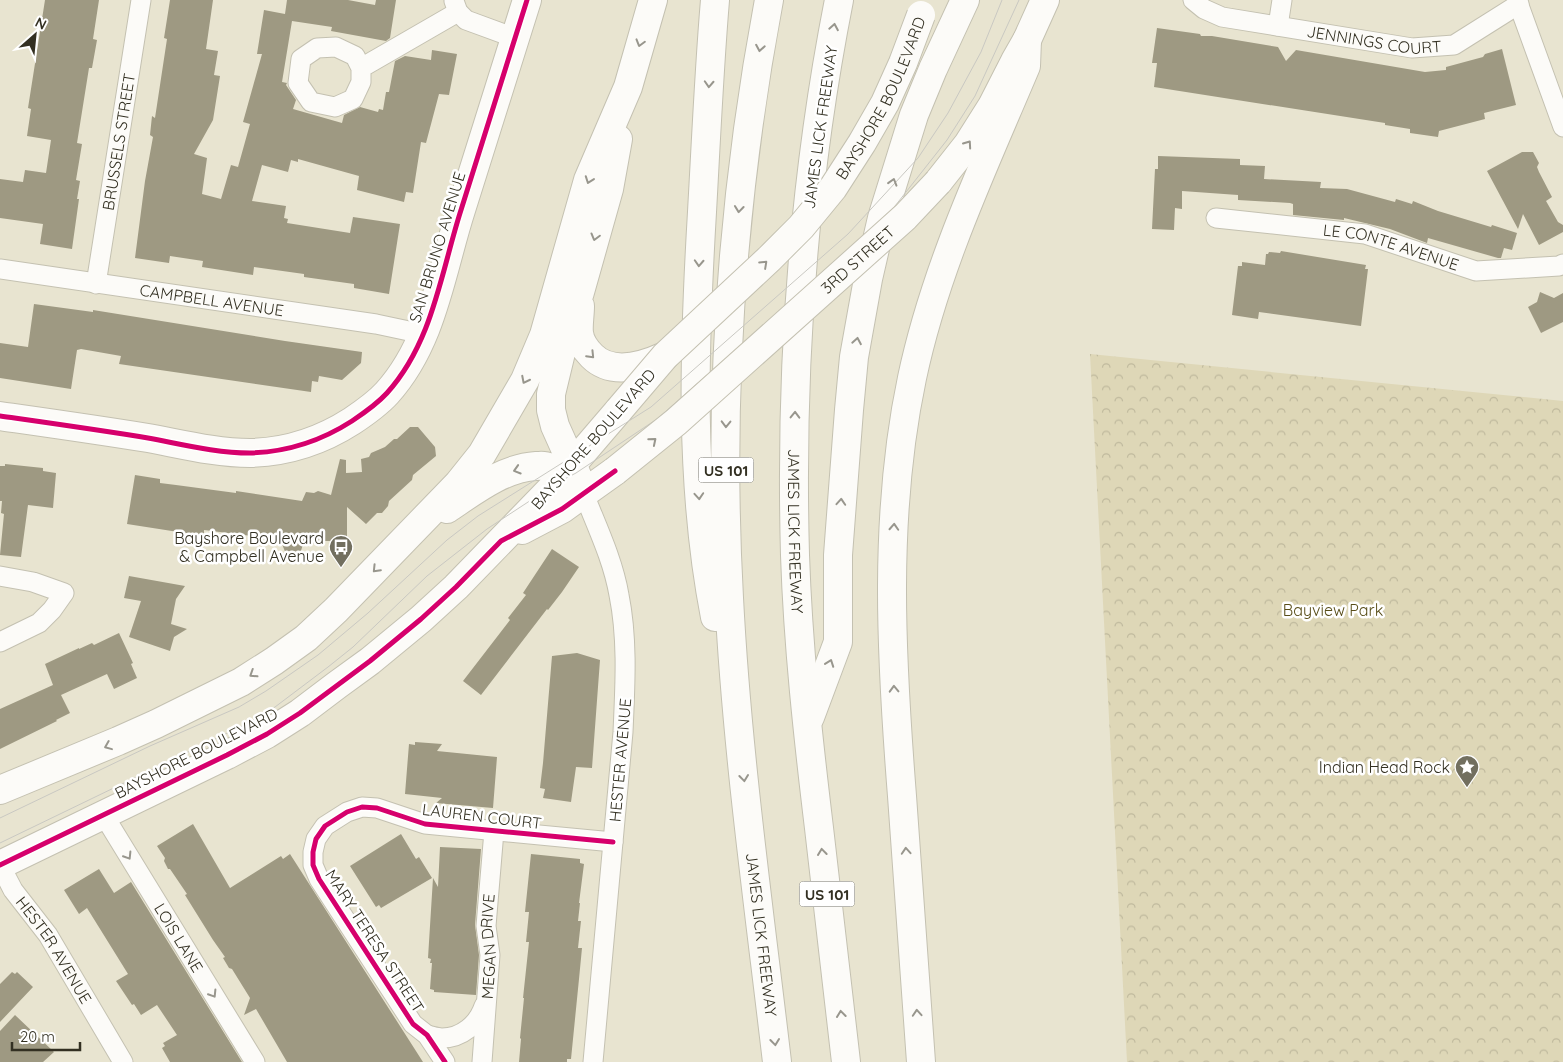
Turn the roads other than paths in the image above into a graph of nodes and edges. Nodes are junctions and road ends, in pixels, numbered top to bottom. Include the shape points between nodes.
1 (142, 0) edge
2 (527, 0) edge
3 (653, 0) edge
4 (715, 0) edge
5 (769, 0) edge
6 (839, 0) edge
7 (965, 0) edge
8 (1045, 0) edge
9 (1193, 0) edge
10 (1282, 0) edge
11 (1518, 2) edge
12 (924, 5) edge
13 (456, 6) edge
14 (1278, 26) junction
15 (515, 38) junction
16 (1027, 40) junction
17 (361, 68) dead end
18 (628, 87) junction
19 (1563, 126) edge
20 (1216, 218) dead end
21 (1563, 264) edge
22 (0, 269) edge
23 (96, 284) junction
24 (580, 292) junction
25 (423, 334) junction
26 (665, 356) junction
27 (0, 416) edge
28 (567, 470) junction
29 (584, 494) junction
30 (410, 534) junction
31 (501, 541) junction
32 (0, 576) edge
33 (0, 642) edge
34 (807, 726) junction
35 (740, 744) junction
36 (0, 790) edge
37 (103, 814) junction
38 (325, 826) joint
39 (494, 831) junction
40 (613, 842) junction
41 (0, 865) edge
42 (487, 998) junction
43 (427, 1035) junction
44 (123, 1062) edge
45 (255, 1062) edge
46 (445, 1062) edge
47 (482, 1062) edge
48 (593, 1062) edge
49 (777, 1062) edge
50 (846, 1062) edge
51 (921, 1062) edge

1 - 23 street, BRUSSELS STREET
2 - 15 main road, SAN BRUNO AVENUE
3 -> 18 main road
4 -> 35 main road via 698,285 695,442 700,517 711,596
5 -> 35 main road, JAMES LICK FREEWAY / US 101 via 740,200 727,397 728,588
34 -> 6 main road, JAMES LICK FREEWAY / US 101 via 795,556 794,458 799,307 813,162
34 -> 7 main road via 838,642 838,555 849,410 854,357 868,279 882,218 914,115
8 - 16 main road, 3RD STREET
9 - 14 street, JENNINGS COURT via 1222,17
10 - 14 street
11 - 14 street, JENNINGS COURT via 1454,45 1412,48
11 - 19 street
26 -> 12 main road, BAYSHORE BOULEVARD, bridge via 769,259 833,188 885,103
13 - 15 street via 466,20
13 - 17 street
15 - 25 main road, SAN BRUNO AVENUE via 459,215 435,304
29 -> 16 main road, 3RD STREET, bridge via 684,416 904,217 968,144
51 -> 16 main road via 892,636 892,565 901,441 912,378 945,262 1026,66
18 -> 24 main road via 609,189
18 -> 30 main road via 588,180 544,335 525,380 482,454
20 - 21 street, LE CONTE AVENUE via 1365,234 1476,271
22 - 23 street, CAMPBELL AVENUE
23 - 25 street, CAMPBELL AVENUE via 376,324
24 -> 26 main road via 579,334 585,349 597,361 621,368 650,363
24 - 28 main road via 551,394 554,426
25 - 27 main road, SAN BRUNO AVENUE via 402,375 366,411 311,442 282,450 249,453 218,450
26 - 28 main road, BAYSHORE BOULEVARD, bridge
28 - 29 main road
28 -> 30 main road via 546,466 511,471
28 - 31 main road, BAYSHORE BOULEVARD
29 - 31 main road, 3RD STREET
29 - 40 street, HESTER AVENUE via 619,594 625,639 626,684
30 -> 36 main road via 306,638 240,682 118,741
31 - 37 main road, BAYSHORE BOULEVARD via 422,619 300,713 227,755
32 - 33 street via 33,582 64,593 39,623
50 -> 34 main road, JAMES LICK FREEWAY / US 101
35 -> 49 main road, JAMES LICK FREEWAY / US 101
37 - 41 main road, BAYSHORE BOULEVARD
37 -> 45 street, LOIS LANE
38 - 39 street, LAUREN COURT via 362,807 377,808 426,824
38 - 43 street, MARY TERESA STREET via 316,839 313,852 313,865 319,879 413,1024
39 - 40 street, LAUREN COURT
39 - 42 street, MEGAN DRIVE via 486,926 490,955
40 - 48 street, HESTER AVENUE
41 - 44 street, HESTER AVENUE via 13,890 48,935
42 - 43 street via 474,1024 460,1034 442,1038
42 - 47 street, MEGAN DRIVE
43 - 46 street, MARY TERESA STREET

